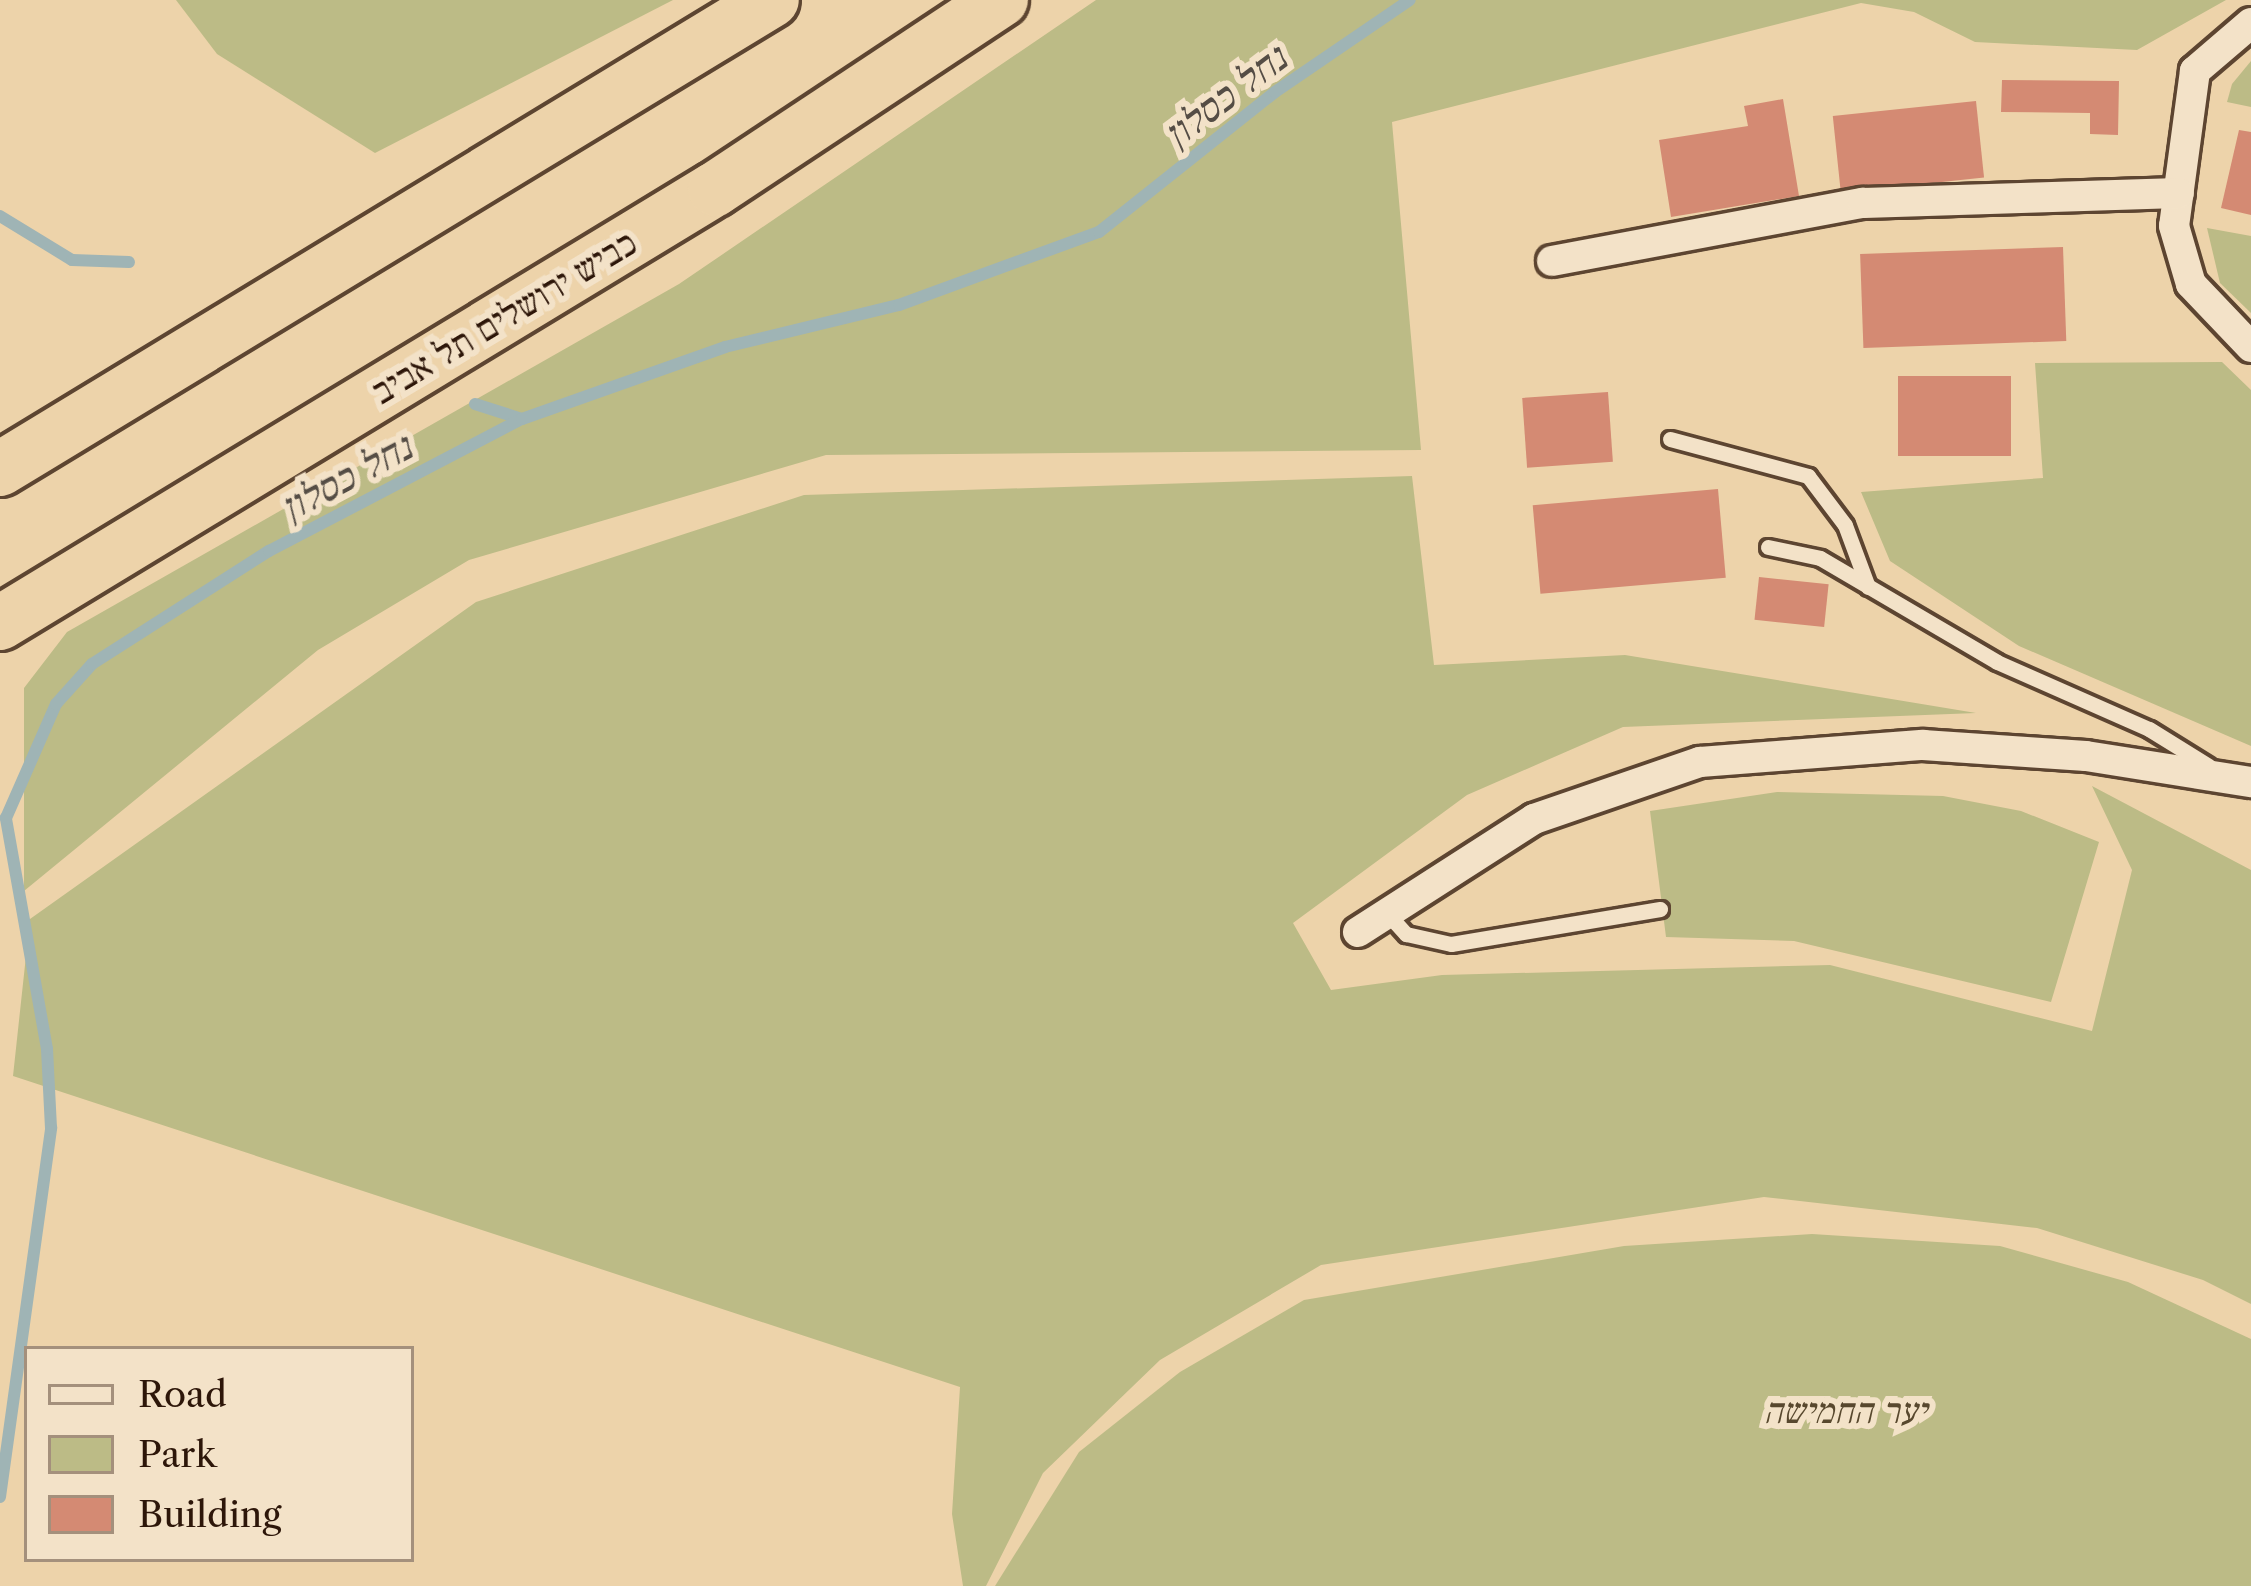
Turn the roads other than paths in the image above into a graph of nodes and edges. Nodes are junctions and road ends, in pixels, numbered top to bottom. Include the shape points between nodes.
1 (772, 0) edge
2 (1001, 0) edge
3 (2251, 23) edge
4 (2179, 193) junction
5 (1552, 261) dead end
6 (2251, 347) edge
7 (1670, 439) dead end
8 (0, 469) edge
9 (1768, 547) dead end
10 (1868, 587) junction
11 (0, 623) edge
12 (2244, 782) edge
13 (1660, 909) dead end
14 (1386, 912) junction
15 (1358, 932) dead end

1 - 8 highway
2 - 11 highway, כביש ירושלים תל אביב via 715,189
3 - 4 street via 2195,71
4 - 5 street via 1863,203
4 - 6 street via 2178,260 2214,314
7 - 10 lane via 1808,476 1845,525
9 - 10 lane via 1820,558
10 - 12 lane
12 - 14 street via 2086,756 1923,745 1718,759 1651,774 1534,819
13 - 14 lane via 1451,944 1406,934
14 - 15 street

